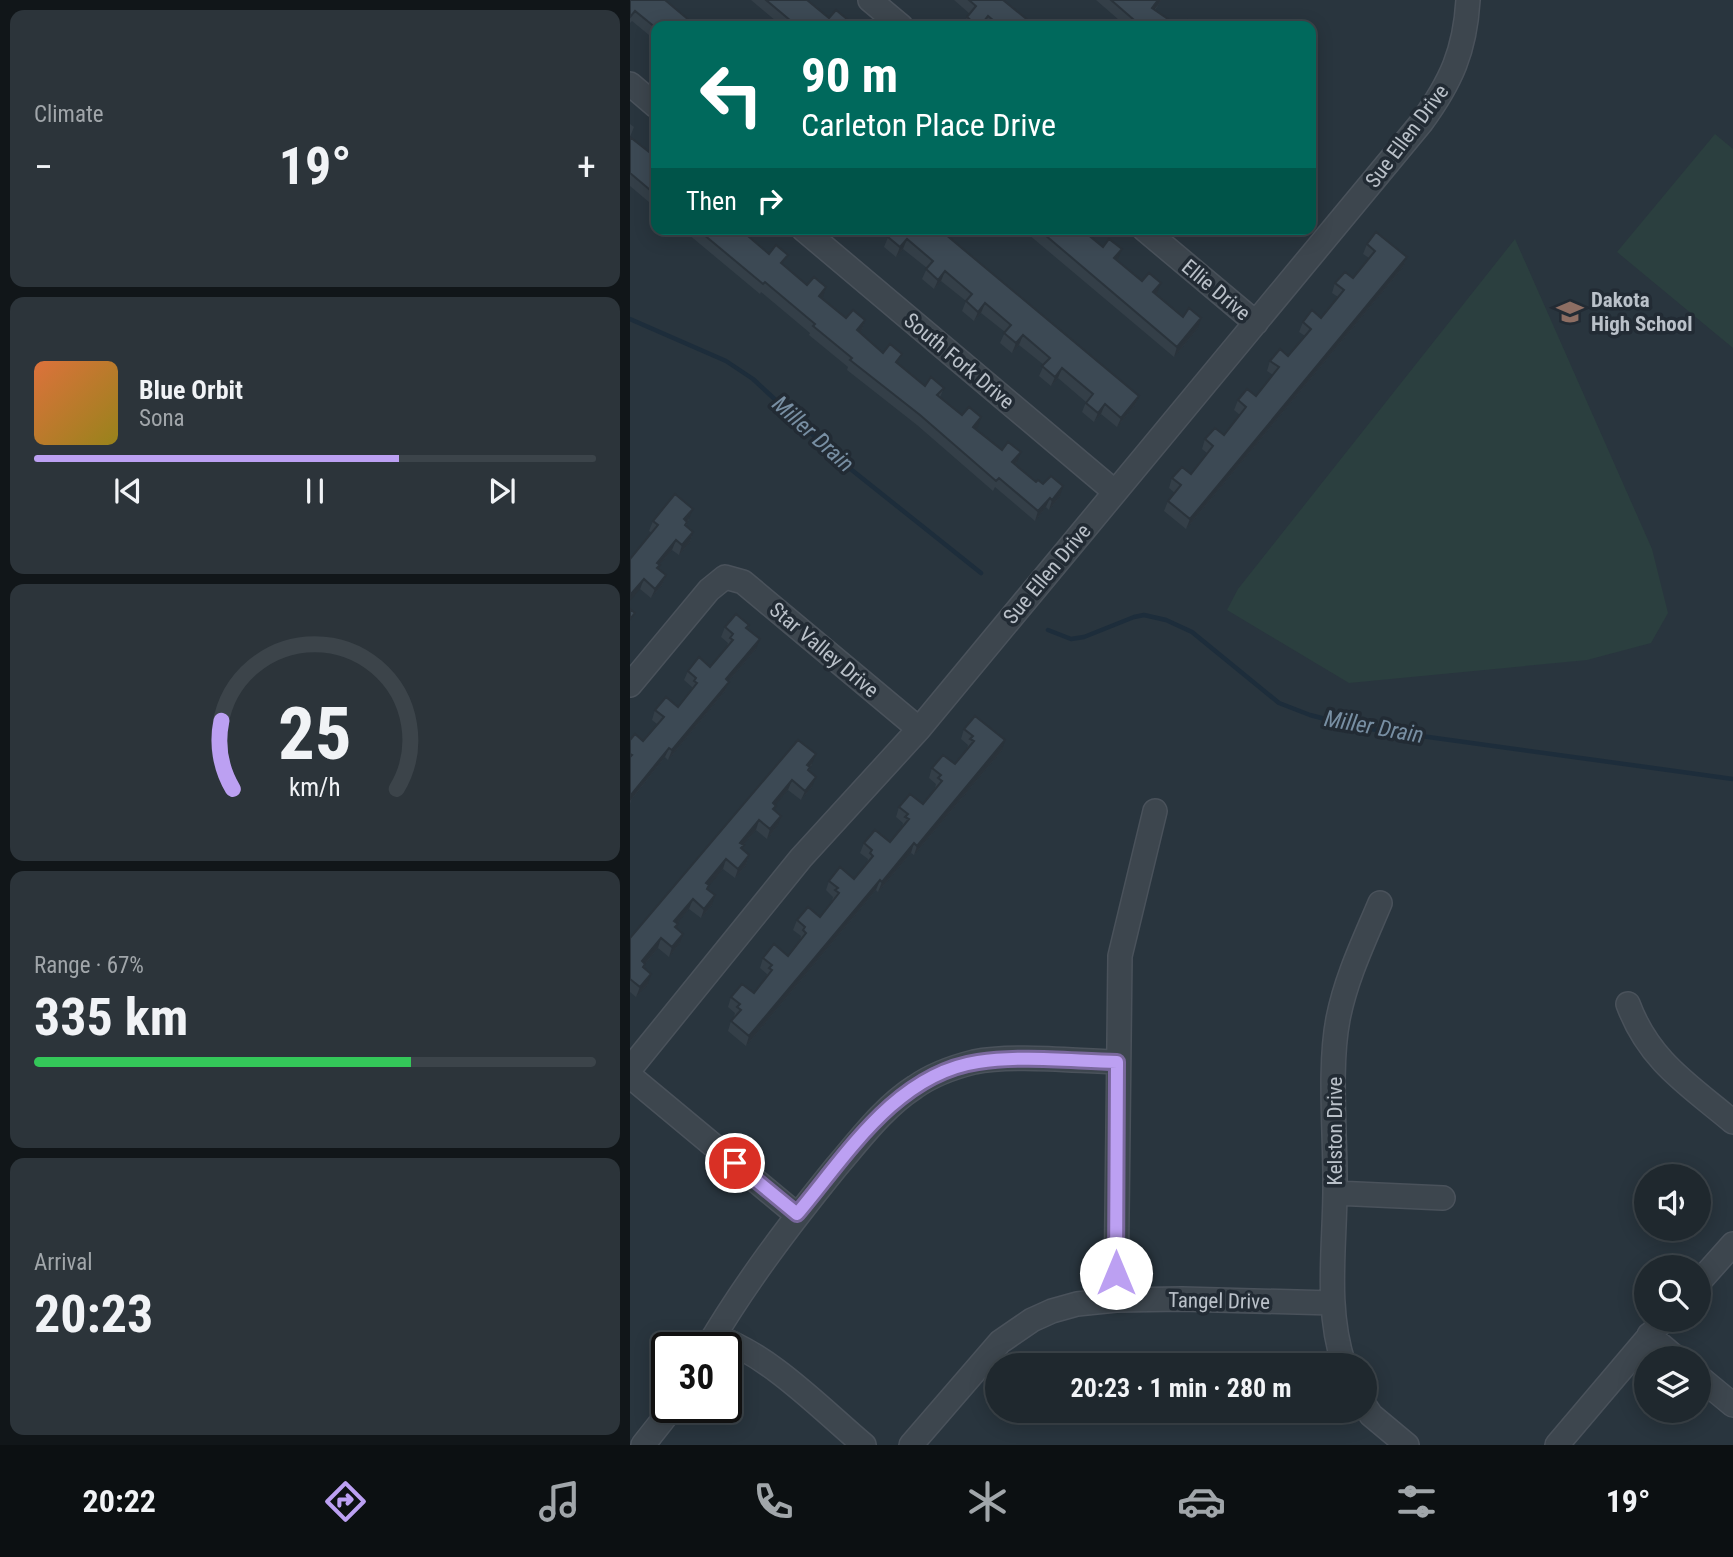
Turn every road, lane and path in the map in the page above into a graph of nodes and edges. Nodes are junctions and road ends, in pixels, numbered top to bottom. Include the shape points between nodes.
1 (870, 0) edge
2 (1468, 0) edge
3 (895, 21) edge
4 (630, 84) edge
5 (651, 102) edge
6 (810, 235) edge
7 (1151, 235) edge
8 (1256, 323) junction
9 (1115, 492) junction
10 (630, 685) edge
11 (919, 729) junction
12 (1156, 811) dead end
13 (1380, 903) dead end
14 (1628, 1004) dead end
15 (1117, 1062) junction
16 (630, 1069) edge
17 (630, 1076) edge
18 (1733, 1122) edge
19 (1335, 1193) junction
20 (1443, 1198) dead end
21 (797, 1214) junction
22 (1733, 1244) edge
23 (1711, 1269) edge
24 (1116, 1300) junction
25 (1333, 1303) junction
26 (717, 1332) edge
27 (1652, 1332) edge
28 (742, 1348) edge
29 (1340, 1353) edge
30 (1711, 1387) edge
31 (1733, 1405) edge
32 (1377, 1420) edge
33 (660, 1423) edge
34 (643, 1445) edge
35 (864, 1445) edge
36 (911, 1445) edge
37 (1407, 1445) edge
38 (1557, 1445) edge

1 - 3 street
2 - 8 street, Sue Ellen Drive via 1464,41 1454,71 1421,123
4 - 5 street
6 - 9 street, South Fork Drive
7 - 8 street, Ellie Drive
8 - 9 street, Sue Ellen Drive
9 - 11 street, Sue Ellen Drive
10 - 11 street, Star Valley Drive via 725,577 743,582
11 - 16 street, Sue Ellen Drive via 801,859
12 - 15 street via 1120,956
13 - 19 street, Kelston Drive via 1345,988 1338,1022
14 - 18 street via 1642,1036 1661,1062
15 - 21 street via 998,1059 942,1072 915,1087 871,1126
15 - 24 street
17 - 21 street
19 - 20 street
19 - 25 street, Kelston Drive
21 - 26 street
22 - 23 street
24 - 25 street, Tangel Drive
24 - 36 street, Tangel Drive via 1052,1311 1016,1329
25 - 29 street, Kelston Drive
27 - 38 street
28 - 35 street
30 - 31 street
32 - 37 street
33 - 34 street

